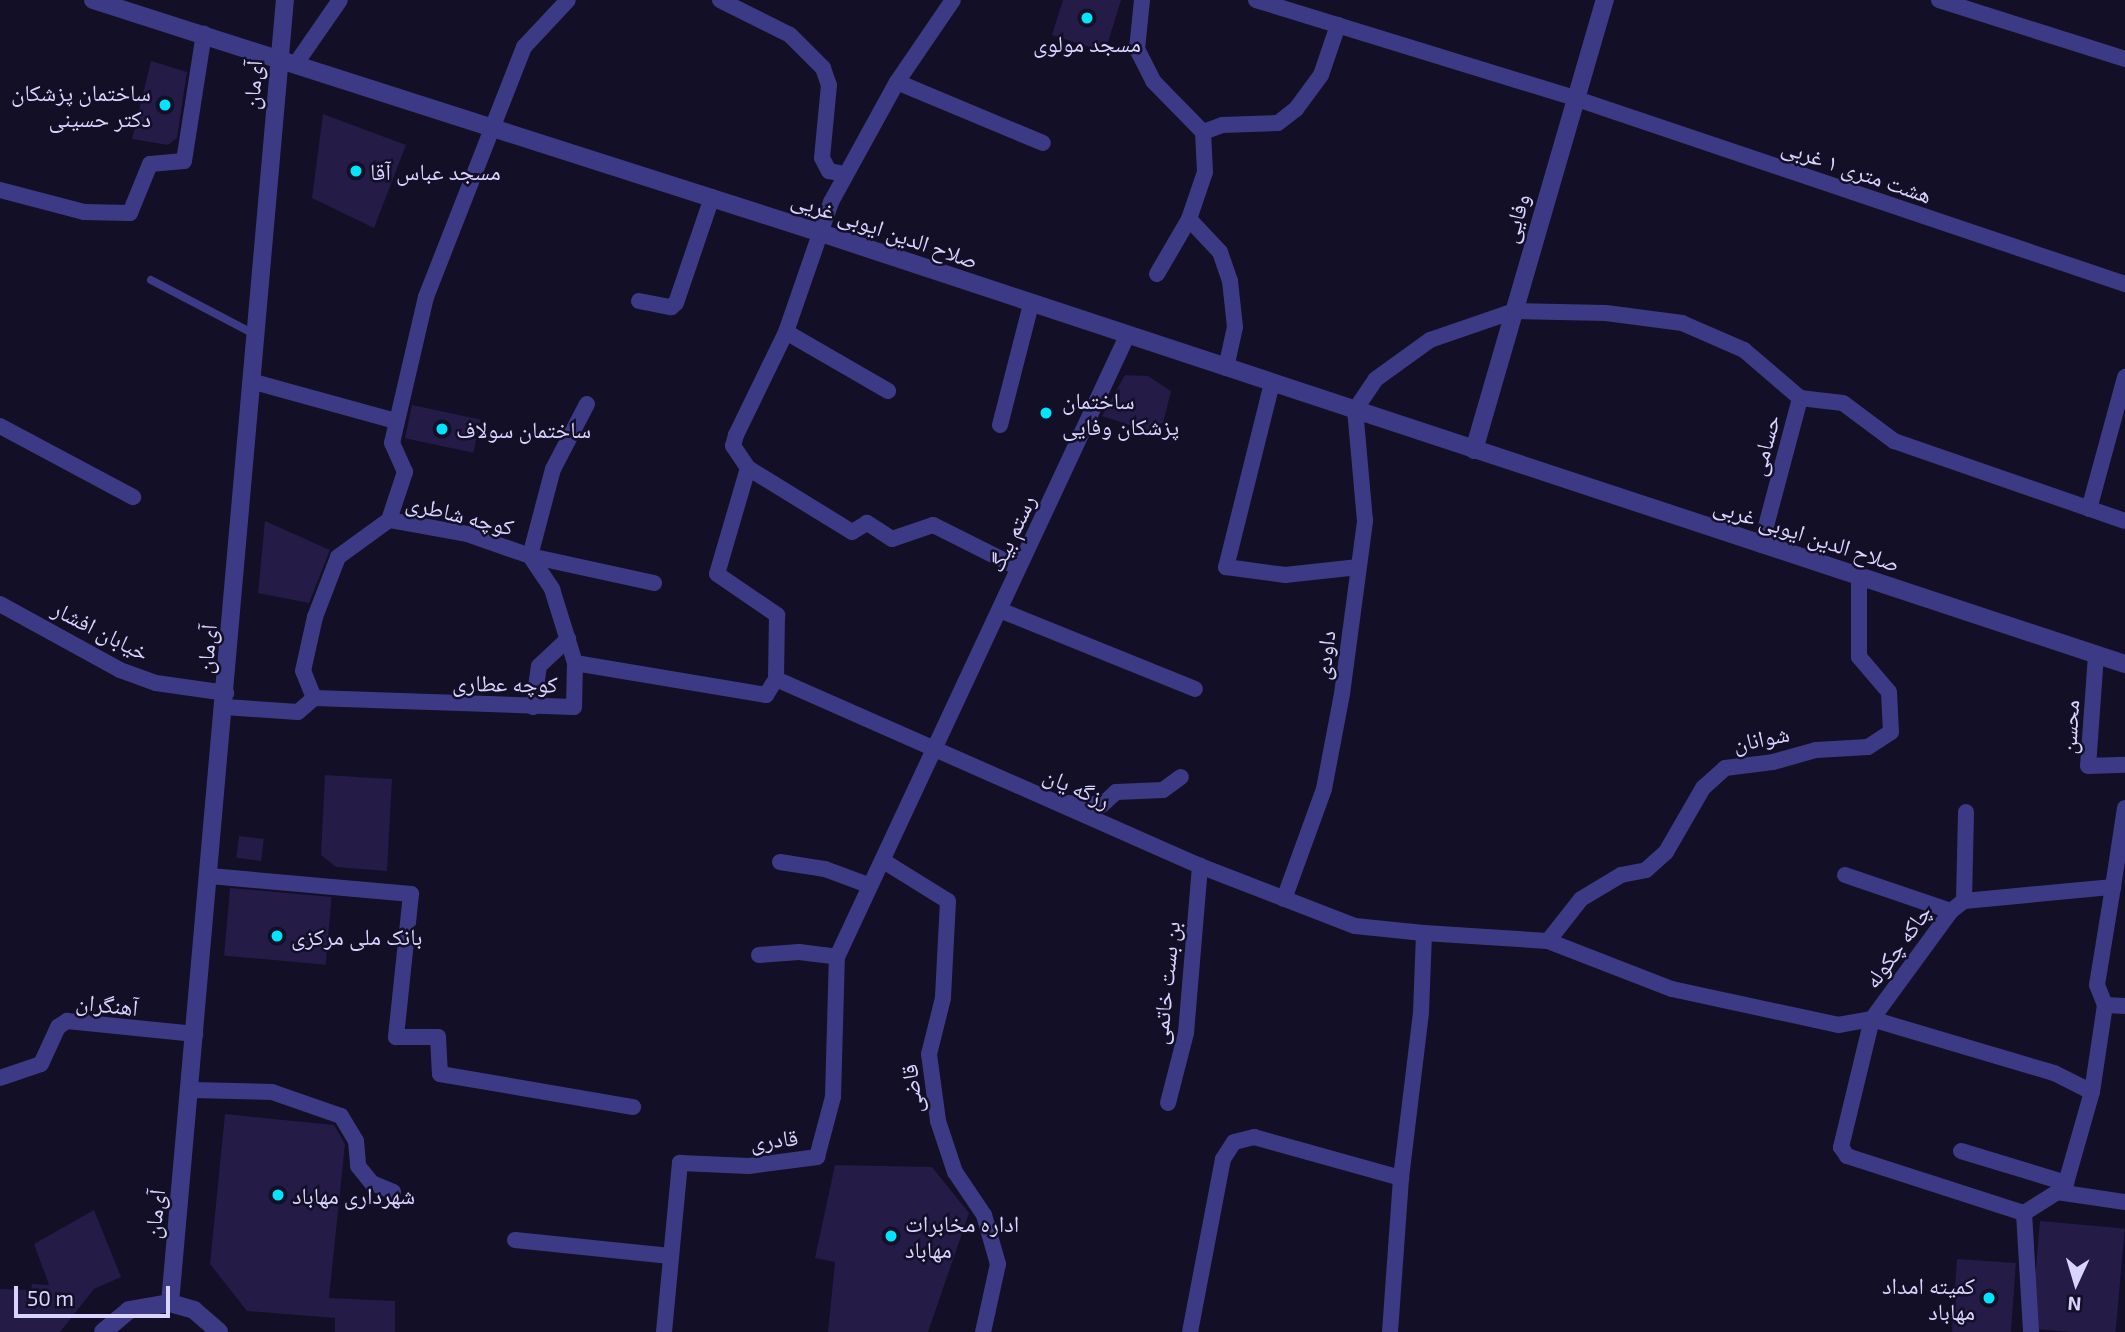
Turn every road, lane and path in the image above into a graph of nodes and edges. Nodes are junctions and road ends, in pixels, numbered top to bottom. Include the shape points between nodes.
1 (93, 0) edge
2 (285, 0) edge
3 (340, 0) edge
4 (568, 0) edge
5 (720, 0) edge
6 (953, 0) edge
7 (1142, 0) edge
8 (1256, 0) edge
9 (1605, 0) edge
10 (1939, 0) edge
11 (1338, 25) junction
12 (204, 34) junction
13 (279, 56) junction
14 (2125, 60) edge
15 (297, 62) junction
16 (897, 82) junction
17 (1574, 98) junction
18 (491, 126) junction
19 (1203, 132) junction
20 (1043, 143) dead end
21 (844, 174) junction
22 (0, 190) edge
23 (712, 197) junction
24 (1189, 219) junction
25 (821, 233) junction
26 (1157, 274) dead end
27 (151, 280) dead end
28 (2125, 284) edge
29 (639, 301) dead end
30 (1031, 304) junction
31 (1514, 311) junction
32 (786, 332) junction
33 (1128, 336) junction
34 (258, 337) junction
35 (1226, 368) junction
36 (2125, 377) edge
37 (254, 382) junction
38 (1272, 383) junction
39 (888, 391) dead end
40 (1800, 398) junction
41 (587, 404) dead end
42 (1354, 410) junction
43 (396, 421) junction
44 (1000, 425) dead end
45 (0, 426) edge
46 (1474, 450) junction
47 (748, 468) junction
48 (133, 497) dead end
49 (2089, 509) junction
50 (389, 520) junction
51 (2125, 522) edge
52 (1761, 545) junction
53 (530, 556) junction
54 (1017, 567) junction
55 (1359, 567) junction
56 (1858, 577) junction
57 (654, 583) dead end
58 (0, 604) edge
59 (1002, 611) junction
60 (568, 639) junction
61 (2096, 655) junction
62 (575, 663) junction
63 (2125, 664) edge
64 (776, 679) junction
65 (1195, 689) dead end
66 (314, 698) junction
67 (226, 700) junction
68 (533, 707) junction
69 (937, 751) junction
70 (2125, 765) edge
71 (1181, 777) dead end
72 (1056, 803) junction
73 (2125, 808) edge
74 (1966, 812) dead end
75 (780, 862) dead end
76 (885, 862) junction
77 (1200, 866) junction
78 (210, 876) junction
79 (1845, 876) dead end
80 (868, 885) junction
81 (2113, 887) junction
82 (1284, 898) junction
83 (1957, 906) junction
84 (1424, 933) junction
85 (1548, 941) junction
86 (759, 955) dead end
87 (837, 957) junction
88 (2105, 1005) junction
89 (2125, 1006) edge
90 (1872, 1019) junction
91 (195, 1034) junction
92 (0, 1077) edge
93 (191, 1090) junction
94 (2092, 1092) junction
95 (1168, 1103) dead end
96 (634, 1107) dead end
97 (1961, 1151) dead end
98 (1401, 1178) junction
99 (2062, 1187) junction
100 (393, 1192) dead end
101 (2125, 1202) edge
102 (2024, 1213) junction
103 (515, 1240) dead end
104 (670, 1256) junction
105 (170, 1303) junction
106 (103, 1332) edge
107 (219, 1332) edge
108 (664, 1332) edge
109 (983, 1332) edge
110 (1190, 1332) edge
111 (1390, 1332) edge
112 (2031, 1332) edge

1 - 12 street, صلاح الدین ایوبی غریی
2 - 13 street, آی‌مان
3 - 15 street
4 - 18 street via 524,47
5 - 21 street via 790,34 823,68 830,85 822,158 829,170
6 - 16 street
7 - 19 street via 1137,49 1153,81
8 - 11 street, هشت متری ۱ غربی
9 - 17 street, وفایی
10 - 14 street
11 - 17 street, هشت متری ۱ غربی
11 - 19 street via 1321,75 1278,123 1222,125
12 - 13 street, صلاح الدین ایوبی غریی
12 - 22 street via 184,160 150,164 130,214 84,212
13 - 15 street, صلاح الدین ایوبی غریی
13 - 34 street, آی‌مان
15 - 18 street, صلاح الدین ایوبی غریی
16 - 20 street
16 - 21 street
17 - 28 street, هشت متری ۱ غربی
17 - 31 street, وفایی
18 - 23 street, صلاح الدین ایوبی غریی
18 - 43 street via 426,297
19 - 24 street via 1205,172
21 - 25 street
23 - 25 street, صلاح الدین ایوبی غریی
23 - 29 street via 676,303 671,307
24 - 26 street
24 - 35 street via 1220,252 1230,281 1235,327
25 - 30 street, صلاح الدین ایوبی غریی
25 - 32 street
27 - 34 lane
30 - 33 street, صلاح الدین ایوبی غریی
30 - 44 street
31 - 40 street via 1606,313 1682,323 1744,350
31 - 42 street via 1430,340 1376,379
31 - 46 street, وفایی
32 - 39 street
32 - 47 street via 736,435 733,446
33 - 35 street, صلاح الدین ایوبی غریی
33 - 54 street, رستم بیگ
34 - 37 street, آی‌مان
35 - 38 street, صلاح الدین ایوبی غریی
36 - 49 street
37 - 43 street
37 - 67 street, آی‌مان
38 - 42 street, صلاح الدین ایوبی غریی
38 - 55 street via 1226,567 1285,575
40 - 49 street via 1843,403 1894,440
40 - 52 street, حسامی
41 - 53 street via 553,469
42 - 46 street, صلاح الدین ایوبی غریی
42 - 55 street, داودی via 1365,522
43 - 50 street via 392,443 405,472
45 - 48 street
46 - 52 street, صلاح الدین ایوبی غربی
47 - 54 street via 852,532 867,523 892,539 933,525
47 - 64 street via 717,574 777,615
49 - 51 street
50 - 53 street, کوچه شاطری via 467,534
50 - 66 street, کوچه شاطری via 338,558 315,617 303,671
52 - 56 street, صلاح الدین ایوبی غربی
53 - 57 street
53 - 60 street, کوچه شاطری via 552,589
54 - 59 street, رستم بیگ
55 - 82 street, داودی via 1324,789
56 - 61 street, صلاح الدین ایوبی غربی
56 - 85 street, شوانان via 1859,657 1889,692 1891,732 1868,747 1816,750 1725,768 1703,788 1666,852 1646,870 1621,875 1581,900
58 - 67 street, خیابان افشار via 120,670
59 - 65 street
59 - 69 street, رستم بیگ
60 - 62 street, کوچه شاطری
60 - 68 street via 539,666
61 - 63 street, صلاح الدین ایوبی غربی
61 - 70 street, محسن via 2088,766
62 - 64 street, کوچه عطاری via 766,695
62 - 68 street, کوچه عطاری via 574,707
64 - 69 street, رزگه یان
66 - 67 street, کوچه عطاری via 298,712
66 - 68 street, کوچه عطاری
67 - 78 street, آی‌مان
69 - 72 street, رزگه یان
69 - 76 street, رستم بیگ
71 - 72 street via 1163,790 1116,792 1102,805
72 - 77 street, رزگه یان
73 - 81 street
74 - 83 street
75 - 80 street via 825,869
76 - 80 street, قادری
76 - 109 street, قاضی via 948,901 943,998 929,1054 938,1121 955,1172 985,1215 998,1264
77 - 82 street, رزگه یان
77 - 95 street, بن بست خاتمی via 1186,1033
78 - 91 street, آی‌مان
78 - 96 street via 411,894 397,1037 438,1037 440,1074
79 - 83 street
80 - 87 street, قادری
81 - 83 street, چاکه چکوله
81 - 88 street via 2096,985
82 - 84 street, رزگه یان via 1355,926
83 - 90 street, چاکه چکوله
84 - 85 street, رزگه یان
84 - 98 street via 1421,1012
85 - 90 street, رزگه یان via 1672,989 1838,1025
86 - 87 street via 799,952
87 - 104 street, قادری via 833,1097 817,1157 749,1166 680,1163
88 - 89 street
88 - 94 street
90 - 94 street, چاکه چکوله via 2054,1073
90 - 102 street via 1842,1131 1841,1147 1847,1156
91 - 92 street, آهنگران via 67,1021 58,1027 41,1063
91 - 93 street, آی‌مان
93 - 100 street via 272,1092 341,1116 356,1140 358,1166 372,1183
93 - 105 street, آی‌مان
94 - 99 street
97 - 99 street
98 - 110 street via 1254,1137 1234,1142 1223,1159
98 - 111 street
99 - 101 street
99 - 102 street
102 - 112 street
103 - 104 street
104 - 108 street, قادری
105 - 106 street via 129,1310
105 - 107 street via 194,1310

